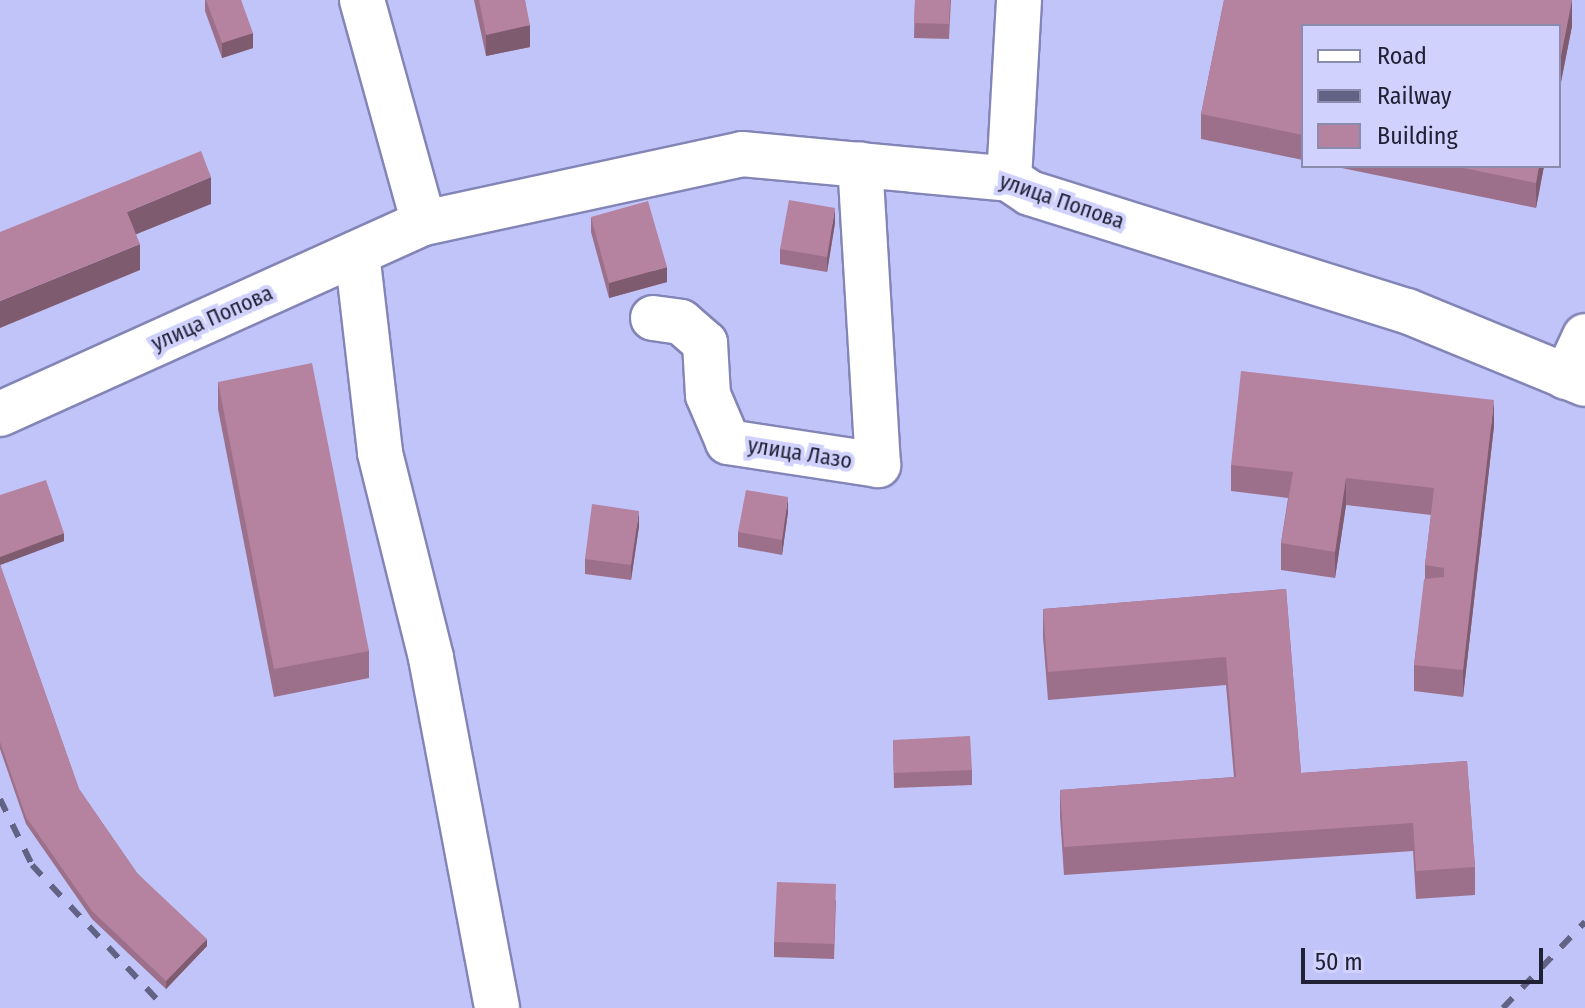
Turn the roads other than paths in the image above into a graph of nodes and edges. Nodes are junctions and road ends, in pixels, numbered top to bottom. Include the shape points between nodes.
1 (362, 0) edge
2 (1019, 0) edge
3 (860, 165) junction
4 (1009, 179) junction
5 (424, 223) junction
6 (357, 253) junction
7 (653, 318) dead end
8 (1585, 336) edge
9 (1576, 381) edge
10 (0, 414) edge
11 (497, 1008) edge

1 - 5 street
2 - 4 street
3 - 4 street, улица Попова
3 - 5 street, улица Попова via 742,154
3 - 7 street, улица Лазо via 878,465 728,442 708,395 705,343 681,322
4 - 9 street, улица Попова via 1030,193 1407,311
5 - 6 street, улица Попова
6 - 10 street, улица Попова
6 - 11 street via 380,453 431,658
8 - 9 street

